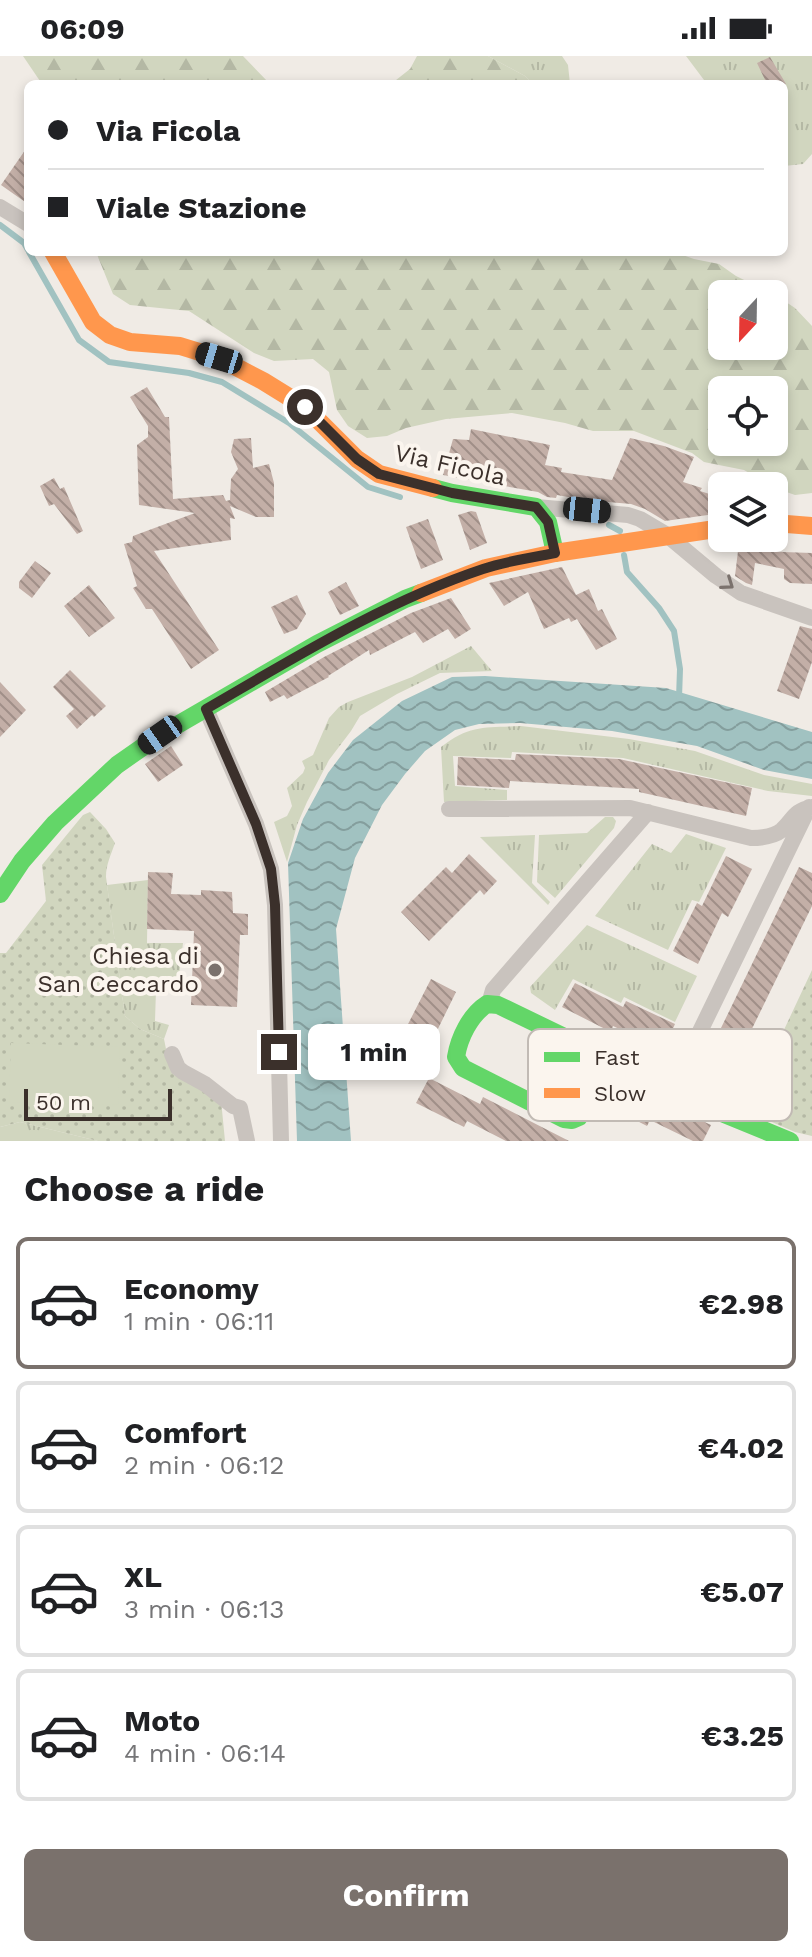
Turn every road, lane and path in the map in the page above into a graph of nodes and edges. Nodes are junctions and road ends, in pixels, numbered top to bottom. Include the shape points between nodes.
1 (0, 207) edge
2 (24, 222) edge
3 (55, 256) edge
4 (536, 507) junction
5 (788, 524) edge
6 (812, 526) edge
7 (708, 530) edge
8 (667, 535) junction
9 (555, 553) junction
10 (812, 618) edge
11 (206, 709) junction
12 (810, 807) edge
13 (449, 809) dead end
14 (648, 812) junction
15 (0, 894) edge
16 (489, 1004) junction
17 (548, 1029) edge
18 (701, 1029) edge
19 (172, 1054) dead end
20 (528, 1101) edge
21 (739, 1121) edge
22 (247, 1141) edge
23 (281, 1141) edge
24 (790, 1141) edge

1 - 2 street
3 - 4 street, Via Ficola via 93,322 110,335 219,358 305,407 379,474
4 - 8 street via 628,515
4 - 9 street via 548,522
5 - 6 street
7 - 8 street
8 - 9 street
8 -> 10 street via 741,593
9 - 11 street via 486,568 405,599
11 - 15 street via 160,735 90,788 22,861
11 - 23 street via 271,869
12 - 14 street via 766,838
12 - 18 street
13 - 14 street
14 - 16 street via 493,990
16 - 17 street
16 - 20 street via 476,1013 458,1046 457,1062
19 - 22 street via 183,1072 240,1108
21 - 24 street

